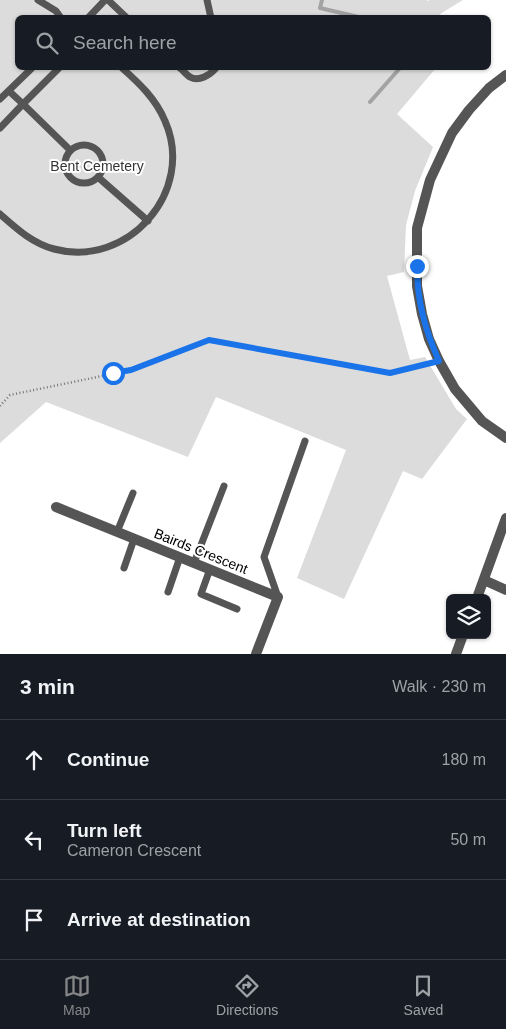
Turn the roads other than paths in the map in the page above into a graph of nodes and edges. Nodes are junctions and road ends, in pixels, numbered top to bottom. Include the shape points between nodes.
1 (38, 0) edge
2 (107, 0) edge
3 (207, 0) edge
4 (59, 15) edge
5 (91, 15) edge
6 (124, 15) edge
7 (210, 15) edge
8 (30, 70) edge
9 (57, 70) edge
10 (124, 70) edge
11 (182, 70) edge
12 (214, 70) edge
13 (506, 75) edge
14 (8, 91) junction
15 (0, 100) edge
16 (23, 104) junction
17 (0, 128) edge
18 (70, 150) junction
19 (98, 178) junction
20 (0, 214) edge
21 (148, 221) junction
22 (506, 438) edge
23 (305, 441) dead end
24 (224, 486) dead end
25 (133, 493) dead end
26 (56, 508) dead end
27 (506, 518) edge
28 (118, 532) junction
29 (134, 539) junction
30 (180, 557) junction
31 (194, 563) junction
32 (124, 568) dead end
33 (210, 569) junction
34 (484, 580) junction
35 (506, 590) edge
36 (168, 592) dead end
37 (479, 594) edge
38 (278, 597) junction
39 (237, 609) dead end
40 (462, 639) edge
41 (256, 654) edge
42 (456, 654) edge

1 - 4 lane
2 - 5 lane
2 - 6 lane
3 - 7 lane
8 - 14 lane
9 - 16 lane
10 - 21 lane via 158,106 171,138 172,172 167,191
11 - 12 lane via 190,78 208,76
13 - 22 street via 489,88 452,133 430,180 417,228 417,286 429,339 455,389 482,421
14 - 15 lane
14 - 16 lane
16 - 17 lane
16 - 18 lane
18 - 19 lane via 65,166 74,181 91,182
18 - 19 lane via 86,144 95,147 104,162
19 - 21 lane
20 - 21 lane via 23,235 38,243 72,252 113,246
23 - 38 lane via 264,557
24 - 31 lane
25 - 28 lane
26 - 28 street, Bairds Crescent
27 - 34 street
28 - 29 street, Bairds Crescent
29 - 30 street, Bairds Crescent
29 - 32 lane
30 - 31 street, Bairds Crescent
30 - 36 lane
31 - 33 street, Bairds Crescent
33 - 38 street, Bairds Crescent
33 - 39 lane via 201,594
34 - 35 street
34 - 37 street
38 - 41 street
40 - 42 street

